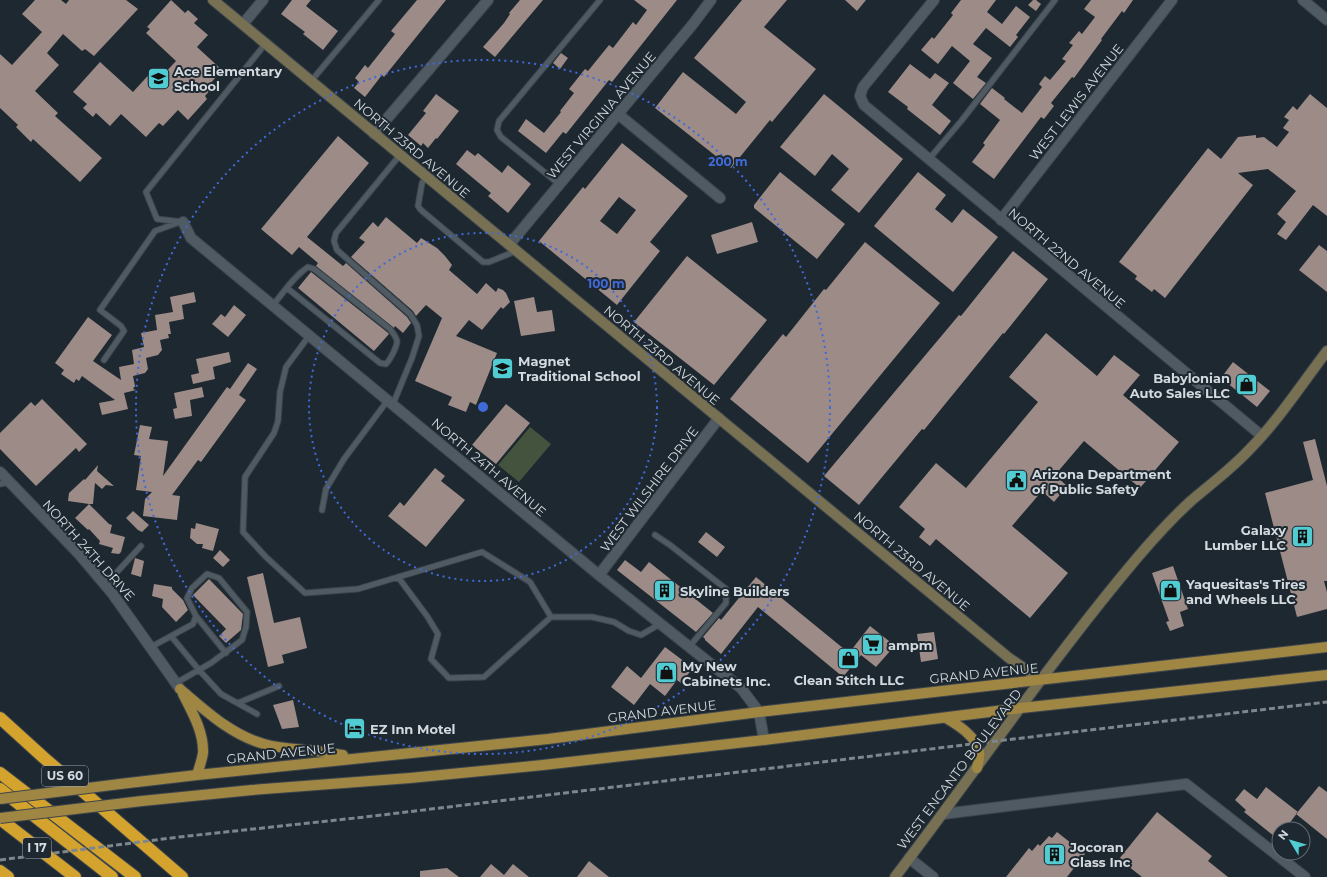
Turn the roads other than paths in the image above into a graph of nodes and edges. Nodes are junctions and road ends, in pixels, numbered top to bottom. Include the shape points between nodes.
1 (214, 0) edge
2 (263, 0) edge
3 (380, 0) edge
4 (488, 0) edge
5 (600, 0) edge
6 (711, 0) edge
7 (934, 0) edge
8 (1055, 0) edge
9 (1172, 0) edge
10 (1302, 0) edge
11 (1327, 20) edge
12 (243, 24) junction
13 (266, 43) junction
14 (312, 80) junction
15 (618, 114) junction
16 (374, 134) junction
17 (400, 155) junction
18 (929, 159) junction
19 (426, 177) junction
20 (559, 184) junction
21 (720, 198) dead end
22 (1001, 220) junction
23 (183, 222) junction
24 (513, 248) junction
25 (287, 288) junction
26 (273, 306) junction
27 (309, 336) junction
28 (1327, 351) edge
29 (104, 360) dead end
30 (390, 402) junction
31 (719, 418) junction
32 (1262, 436) junction
33 (0, 472) edge
34 (5, 483) edge
35 (322, 510) dead end
36 (655, 535) dead end
37 (140, 546) dead end
38 (599, 575) junction
39 (398, 577) junction
40 (105, 585) junction
41 (196, 616) junction
42 (551, 617) junction
43 (661, 624) junction
44 (171, 636) junction
45 (1327, 646) edge
46 (151, 647) junction
47 (689, 647) junction
48 (226, 653) junction
49 (199, 670) junction
50 (1327, 675) edge
51 (1041, 680) junction
52 (178, 686) junction
53 (279, 686) dead end
54 (238, 703) junction
55 (1021, 708) junction
56 (759, 712) junction
57 (257, 714) dead end
58 (0, 718) edge
59 (946, 718) junction
60 (764, 740) junction
61 (357, 758) junction
62 (977, 768) junction
63 (0, 773) edge
64 (197, 775) junction
65 (0, 790) edge
66 (0, 799) edge
67 (943, 814) junction
68 (0, 819) edge
69 (131, 833) junction
70 (909, 858) junction
71 (0, 871) edge
72 (8, 877) edge
73 (75, 877) edge
74 (112, 877) edge
75 (135, 877) edge
76 (182, 877) edge
77 (189, 877) edge
78 (895, 877) edge
79 (934, 877) edge
80 (1305, 877) edge

1 - 12 street, NORTH 23RD AVENUE
2 - 12 street
3 - 14 lane
4 - 16 street
5 - 20 lane via 499,121 497,130 501,137
6 - 15 street, WEST VIRGINIA AVENUE
7 - 18 street, NORTH 22ND AVENUE via 863,87 860,96 864,105
8 - 18 lane
9 - 22 street, WEST LEWIS AVENUE
10 - 11 street
12 - 13 street, NORTH 23RD AVENUE
13 - 14 street, NORTH 23RD AVENUE
13 - 23 lane via 146,192 157,219
14 - 16 street, NORTH 23RD AVENUE
15 - 20 street, WEST VIRGINIA AVENUE
15 - 21 street
16 - 17 street, NORTH 23RD AVENUE
17 - 19 street, NORTH 23RD AVENUE
17 - 30 lane via 336,233 334,241 337,250 410,314 417,324 419,336 412,358
18 - 22 street, NORTH 22ND AVENUE
19 - 24 street, NORTH 23RD AVENUE
19 - 24 lane via 422,183 418,206 483,262 489,262
20 - 24 street, WEST VIRGINIA AVENUE
22 - 32 street, NORTH 22ND AVENUE
23 - 26 street, NORTH 24TH AVENUE via 191,238
23 - 29 lane via 155,231 100,310 124,331
24 - 31 street, NORTH 23RD AVENUE
25 - 25 lane via 380,363 386,364 390,360 397,341 390,329 314,269 308,267 303,270
25 - 26 lane
26 - 27 street, NORTH 24TH AVENUE
27 - 30 street, NORTH 24TH AVENUE
27 - 39 lane via 286,367 274,433 245,477 243,532 305,593 358,589
28 - 32 street, WEST ENCANTO BOULEVARD
30 - 35 lane via 344,459 326,489
30 - 38 street, NORTH 24TH AVENUE
31 - 38 street, WEST WILSHIRE DRIVE
31 - 51 street, NORTH 23RD AVENUE via 1009,658
32 - 51 street, WEST ENCANTO BOULEVARD via 1248,452 1156,536 1063,649
33 - 34 street, NORTH 24TH DRIVE
34 - 40 street, NORTH 24TH DRIVE via 78,554
36 - 47 lane via 726,589 726,603
37 - 40 lane
38 - 43 street, NORTH 24TH AVENUE
39 - 42 lane via 482,552 530,582
39 - 42 lane via 438,634 431,659 449,678 484,677
40 - 46 street, NORTH 24TH DRIVE
41 - 44 lane via 193,624
41 - 48 lane
41 - 48 lane via 187,598 192,588 207,574 220,578 247,612 242,640
42 - 43 lane via 592,616 614,622 641,635
43 - 47 street, NORTH 24TH AVENUE
44 - 46 lane
44 - 49 lane
45 - 51 main road, GRAND AVENUE
46 - 52 street, NORTH 24TH DRIVE
47 - 56 street, NORTH 24TH AVENUE via 741,688
48 - 49 lane
49 - 52 lane
49 - 54 lane via 221,694
50 - 55 main road
51 - 55 street, WEST ENCANTO BOULEVARD
51 - 56 main road, GRAND AVENUE
52 - 61 main road via 209,714 247,738 265,745
52 - 64 main road via 198,726 202,742 203,753
53 - 54 lane
54 - 57 lane
55 - 59 main road
55 - 62 street, WEST ENCANTO BOULEVARD
56 - 60 street, NORTH 24TH AVENUE
56 - 61 main road, GRAND AVENUE via 548,739
58 - 69 highway, US 60
59 - 60 main road
59 - 62 main road via 960,727 975,744 979,751
60 - 68 main road, bridge via 410,778 142,801
61 - 64 main road, GRAND AVENUE
62 - 67 street, WEST ENCANTO BOULEVARD
63 - 75 highway
64 - 66 main road, GRAND AVENUE, bridge
65 - 74 highway
67 - 70 street, WEST ENCANTO BOULEVARD
67 - 80 street via 1186,784
68 - 73 highway, I 17
69 - 76 highway, US 60
69 - 77 street
70 - 78 street, WEST ENCANTO BOULEVARD
70 - 79 street
71 - 72 highway

